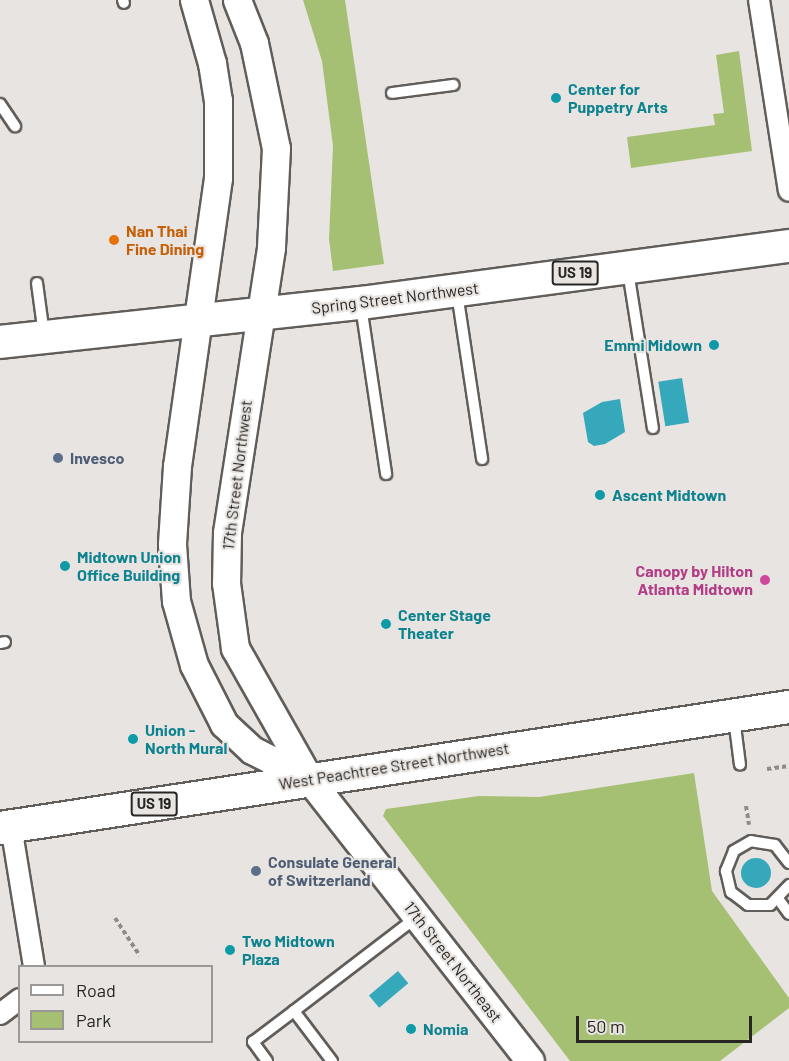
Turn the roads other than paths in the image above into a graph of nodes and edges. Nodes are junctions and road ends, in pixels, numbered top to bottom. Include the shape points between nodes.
1 (194, 0) edge
2 (237, 0) edge
3 (759, 0) edge
4 (453, 85) dead end
5 (392, 93) dead end
6 (0, 104) edge
7 (15, 126) dead end
8 (789, 191) edge
9 (789, 246) edge
10 (627, 266) junction
11 (37, 283) dead end
12 (457, 290) junction
13 (361, 303) junction
14 (260, 314) junction
15 (199, 320) junction
16 (45, 338) junction
17 (0, 342) edge
18 (653, 428) dead end
19 (482, 459) dead end
20 (386, 474) dead end
21 (789, 707) edge
22 (734, 716) junction
23 (740, 765) dead end
24 (309, 779) junction
25 (6, 827) edge
26 (789, 863) edge
27 (789, 885) edge
28 (779, 900) junction
29 (789, 914) edge
30 (417, 917) junction
31 (34, 965) edge
32 (18, 1000) edge
33 (294, 1011) junction
34 (0, 1014) edge
35 (267, 1061) edge
36 (332, 1061) edge
37 (530, 1061) edge

1 - 15 main road via 218,100 218,178
2 - 14 main road, 17th Street Northwest via 254,43 276,148 271,248
3 - 8 street
4 - 5 lane
6 - 7 lane
9 - 10 main road, Spring Street Northwest / US 19
10 - 12 main road, Spring Street Northwest / US 19
10 - 18 lane
11 - 16 lane
12 - 13 main road, Spring Street Northwest / US 19
12 - 19 lane
13 - 14 main road, Spring Street Northwest / US 19
13 - 20 lane
14 - 15 main road, Spring Street Northwest / US 19
14 - 24 main road, 17th Street Northwest via 227,533 226,583 236,648
15 - 16 main road, Spring Street Northwest / US 19
15 - 24 main road via 174,504 172,544 179,615 194,665 224,724 252,750
16 - 17 main road, Spring Street Northwest / US 19
21 - 22 main road, West Peachtree Street Northwest / US 19
22 - 23 lane
22 - 24 main road, West Peachtree Street Northwest / US 19
24 - 25 main road, West Peachtree Street Northwest / US 19
24 - 30 main road, 17th Street Northeast
25 - 31 street
26 - 28 lane via 783,852 764,842 743,844 728,860 726,882 738,900 759,907
27 - 28 lane
28 - 29 lane
30 - 33 lane
30 - 37 main road, 17th Street Northeast
32 - 34 street
33 - 35 lane via 253,1042
33 - 36 lane

